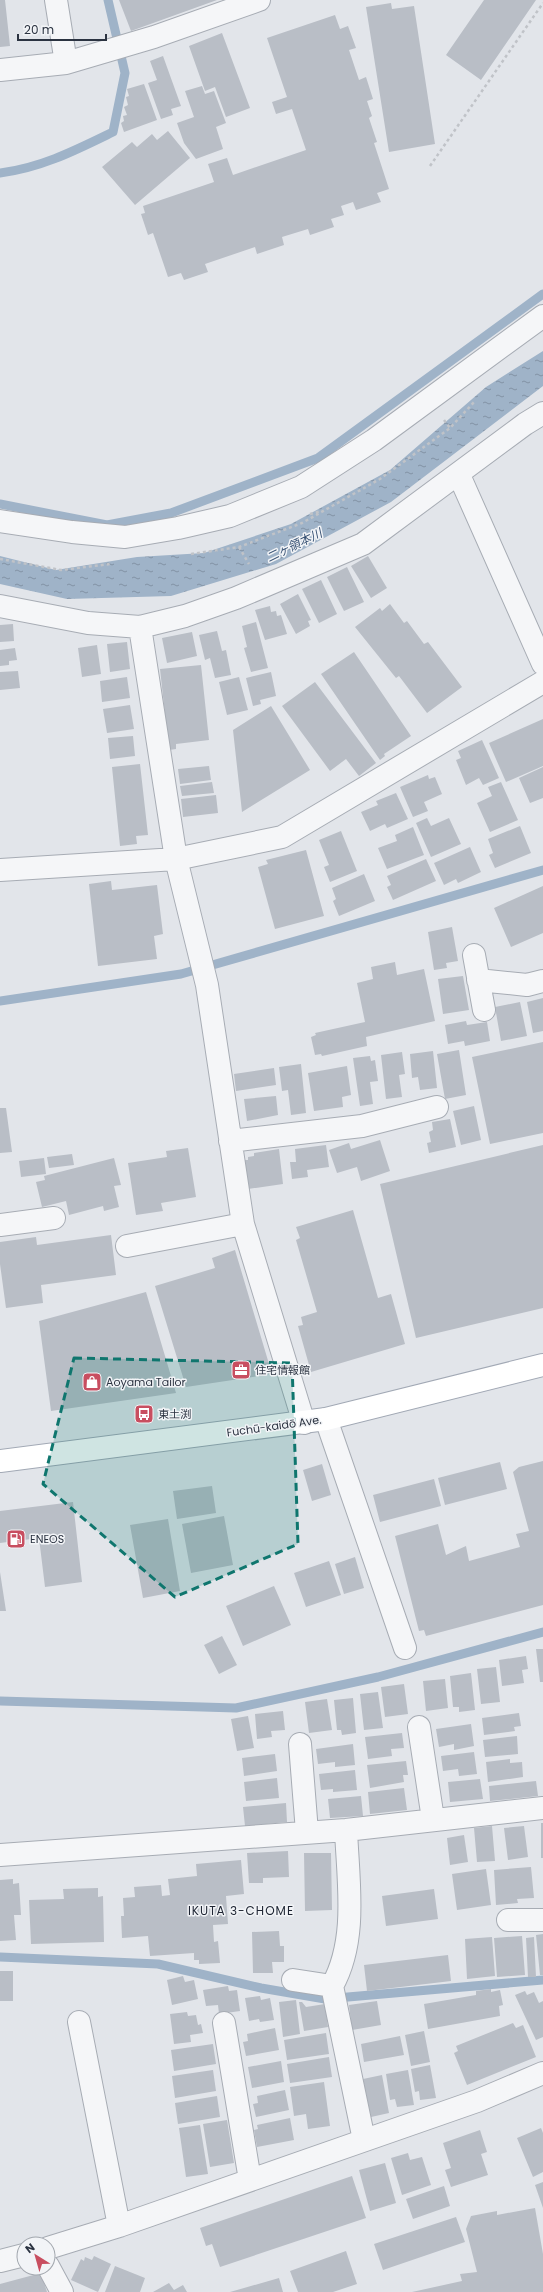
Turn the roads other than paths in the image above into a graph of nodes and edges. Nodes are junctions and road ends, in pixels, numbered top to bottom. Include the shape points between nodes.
1 (56, 0) edge
2 (259, 0) edge
3 (66, 63) junction
4 (0, 70) edge
5 (543, 316) edge
6 (543, 413) edge
7 (459, 475) junction
8 (0, 521) edge
9 (0, 606) edge
10 (140, 627) junction
11 (543, 664) edge
12 (543, 682) edge
13 (176, 859) junction
14 (0, 870) edge
15 (474, 955) dead end
16 (478, 980) junction
17 (543, 981) edge
18 (484, 1010) dead end
19 (437, 1107) dead end
20 (230, 1141) junction
21 (54, 1218) dead end
22 (243, 1224) junction
23 (0, 1225) edge
24 (127, 1246) dead end
25 (543, 1365) edge
26 (326, 1419) junction
27 (304, 1423) junction
28 (0, 1461) edge
29 (405, 1648) dead end
30 (419, 1727) dead end
31 (300, 1744) dead end
32 (543, 1808) edge
33 (433, 1819) junction
34 (346, 1830) junction
35 (307, 1832) junction
36 (0, 1855) edge
37 (508, 1920) dead end
38 (543, 1920) edge
39 (293, 1980) dead end
40 (332, 1986) junction
41 (79, 2022) dead end
42 (224, 2023) dead end
43 (543, 2073) edge
44 (364, 2140) junction
45 (250, 2180) junction
46 (119, 2226) junction
47 (56, 2246) edge
48 (16, 2257) edge
49 (0, 2261) edge
50 (53, 2276) edge
51 (62, 2292) edge

1 - 3 street
2 - 3 street via 154,37
3 - 4 street
5 - 8 street via 374,440 301,487 230,516 125,537
6 - 7 street
7 - 10 street via 363,544 236,598 185,616
7 - 11 street
9 - 10 street via 88,622
10 - 13 street
12 - 13 street via 282,837
13 - 14 street
13 - 20 street via 207,985
15 - 16 street
16 - 17 street via 527,985
16 - 18 street
19 - 20 street via 362,1126
20 - 22 street
21 - 23 street
22 - 24 street
22 - 27 street
25 - 26 main road, Fuchū-kaidō Ave.
26 - 27 main road, Fuchū-kaidō Ave.
26 - 29 street
27 - 28 main road, Fuchū-kaidō Ave.
30 - 33 street
31 - 35 street
32 - 33 street
33 - 34 street
34 - 35 street
34 - 40 street via 350,1928 339,1974
35 - 36 street
37 - 38 street
39 - 40 street
40 - 44 street
41 - 46 street
42 - 45 street
43 - 44 street via 477,2101
44 - 45 street
45 - 46 street
46 - 47 street
48 - 49 street
50 - 51 street

